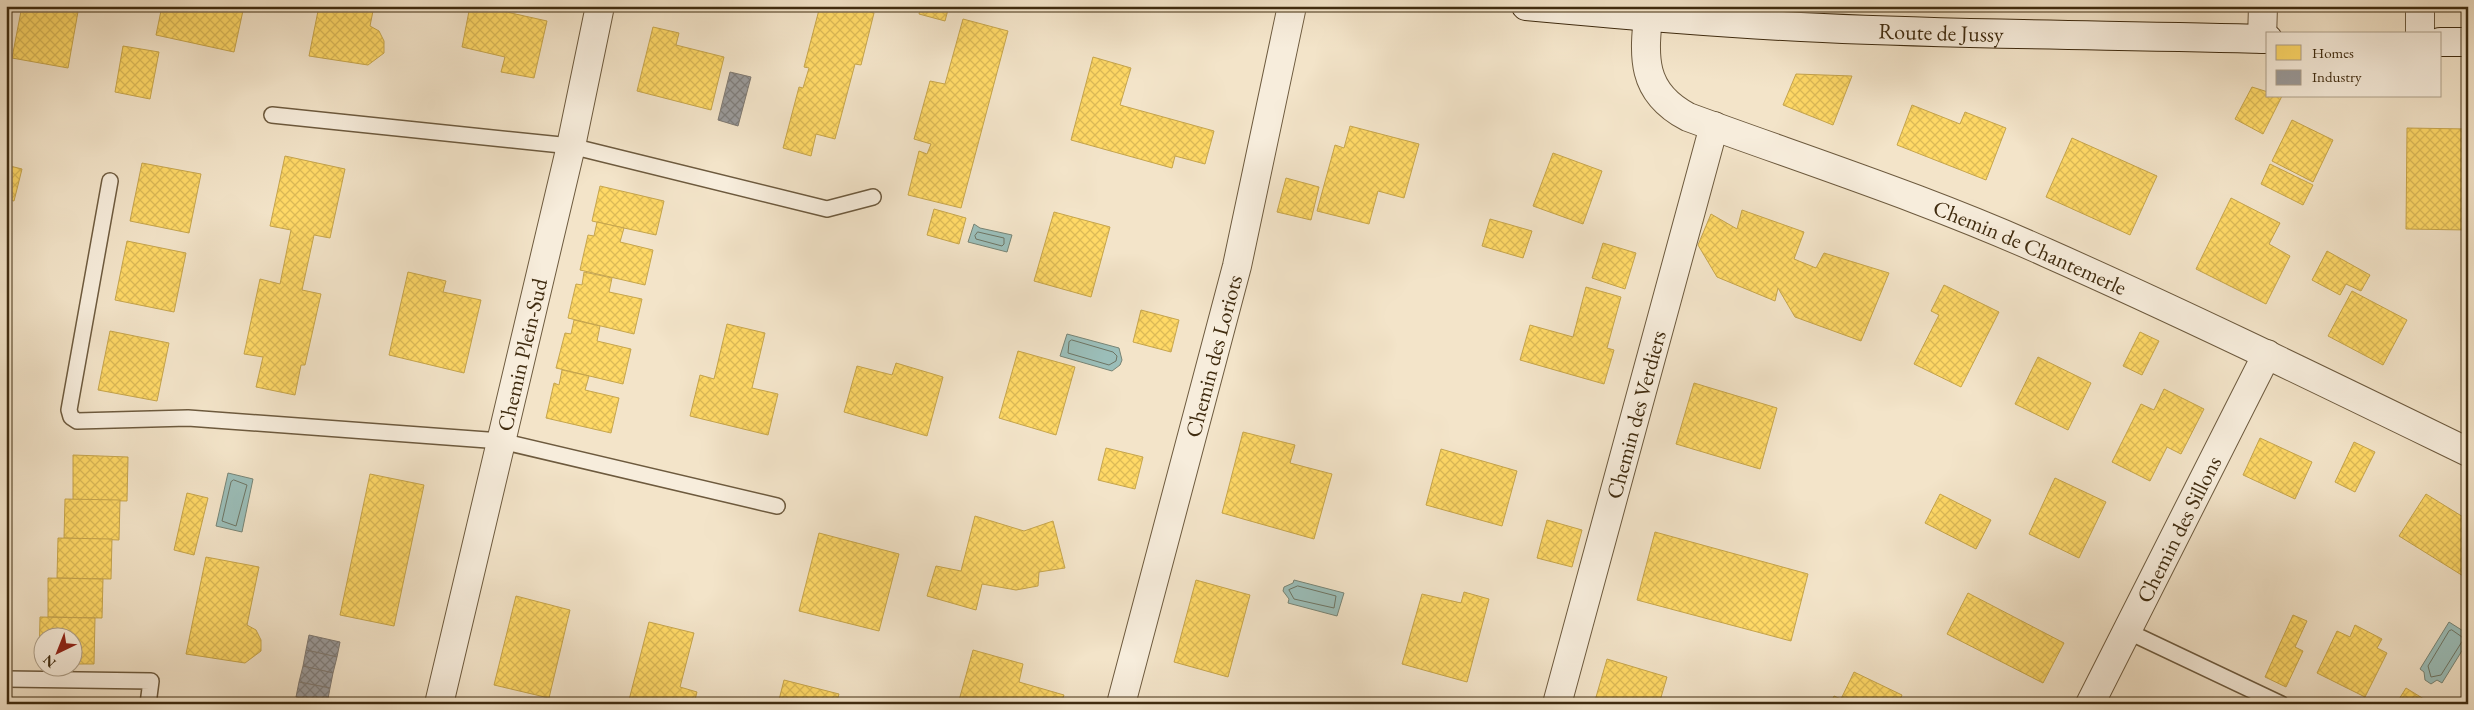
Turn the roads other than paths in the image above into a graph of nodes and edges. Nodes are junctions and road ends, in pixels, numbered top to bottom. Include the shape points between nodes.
1 (600, 6) edge
2 (1292, 6) edge
3 (1526, 6) edge
4 (2263, 6) edge
5 (2420, 6) edge
6 (1648, 12) edge
7 (2420, 32) edge
8 (2265, 39) edge
9 (2442, 42) edge
10 (2468, 42) edge
11 (272, 115) dead end
12 (1714, 126) junction
13 (571, 146) junction
14 (110, 181) dead end
15 (873, 197) dead end
16 (2267, 354) junction
17 (501, 441) junction
18 (2468, 452) edge
19 (777, 506) dead end
20 (2127, 631) junction
21 (8, 679) dead end
22 (148, 704) edge
23 (439, 704) edge
24 (1121, 704) edge
25 (1557, 704) edge
26 (2090, 704) edge
27 (2281, 704) edge

1 - 13 street, Chemin Plein-Sud
2 - 24 street, Chemin des Loriots via 1237,266
3 - 6 street, Route de Jussy
4 - 8 street
5 - 7 street
6 - 8 street, Route de Jussy via 1832,29
6 - 12 street, Chemin de Chantemerle via 1646,65 1657,92 1670,107
9 - 10 street
11 - 13 lane
12 - 16 street, Chemin de Chantemerle via 1871,181 2046,252
12 - 25 street, Chemin des Verdiers
13 - 15 lane via 827,209
13 - 17 street, Chemin Plein-Sud
14 - 17 lane via 69,410 78,421 188,418
16 - 18 street, Chemin de Chantemerle
16 - 20 street, Chemin des Sillons
17 - 19 lane
17 - 23 street, Chemin Plein-Sud
20 - 26 street, Chemin des Sillons
20 - 27 lane
21 - 22 lane via 151,681

